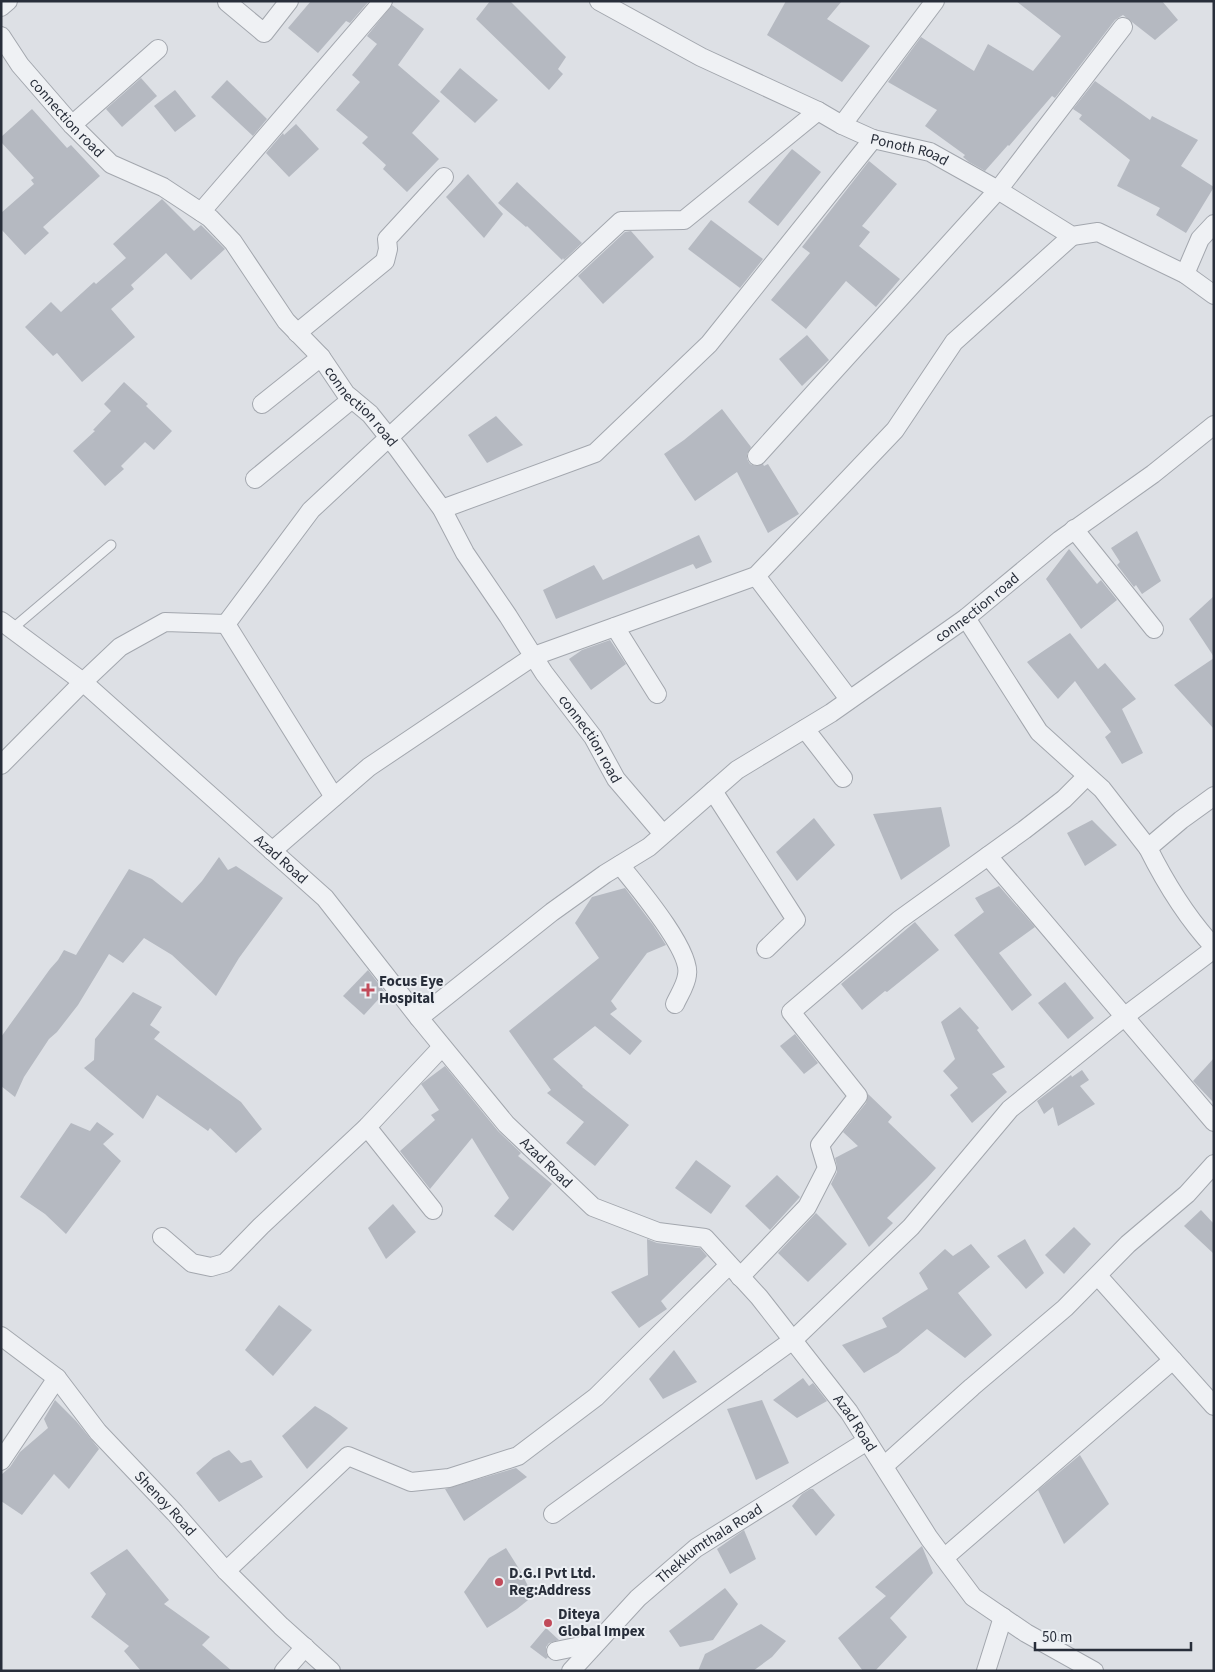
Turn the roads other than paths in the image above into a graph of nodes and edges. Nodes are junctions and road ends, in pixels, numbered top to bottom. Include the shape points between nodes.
1 (8, 1) edge
2 (289, 1) edge
3 (383, 1) edge
4 (599, 1) edge
5 (935, 1) edge
6 (227, 2) edge
7 (1, 7) edge
8 (1123, 26) dead end
9 (1, 36) edge
10 (158, 49) dead end
11 (818, 111) junction
12 (72, 125) junction
13 (842, 125) junction
14 (873, 138) junction
15 (444, 177) dead end
16 (998, 190) junction
17 (201, 212) junction
18 (1214, 224) edge
19 (1072, 236) junction
20 (1185, 274) junction
21 (1214, 295) edge
22 (297, 333) junction
23 (321, 357) junction
24 (352, 399) junction
25 (262, 404) dead end
26 (1214, 425) edge
27 (388, 437) junction
28 (757, 456) dead end
29 (255, 479) dead end
30 (442, 509) junction
31 (1074, 529) junction
32 (111, 545) dead end
33 (756, 576) junction
34 (966, 618) junction
35 (226, 624) junction
36 (6, 625) edge
37 (615, 627) junction
38 (1154, 629) dead end
39 (534, 656) junction
40 (83, 682) junction
41 (657, 694) dead end
42 (849, 699) junction
43 (805, 729) junction
44 (1, 765) edge
45 (1087, 776) junction
46 (844, 778) dead end
47 (713, 791) junction
48 (1214, 796) edge
49 (334, 797) junction
50 (662, 834) junction
51 (1148, 848) junction
52 (272, 850) junction
53 (988, 856) junction
54 (620, 865) junction
55 (1214, 948) edge
56 (766, 949) dead end
57 (675, 1004) dead end
58 (1124, 1017) junction
59 (419, 1018) junction
60 (442, 1047) junction
61 (1214, 1122) edge
62 (367, 1127) junction
63 (1214, 1164) edge
64 (433, 1210) dead end
65 (162, 1237) dead end
66 (735, 1271) junction
67 (1098, 1276) junction
68 (1, 1336) edge
69 (793, 1340) junction
70 (1172, 1360) junction
71 (57, 1378) junction
72 (1214, 1406) edge
73 (868, 1440) junction
74 (1, 1461) edge
75 (884, 1466) junction
76 (553, 1514) dead end
77 (944, 1558) junction
78 (226, 1571) junction
79 (1002, 1617) junction
80 (595, 1643) junction
81 (305, 1647) junction
82 (556, 1651) dead end
83 (284, 1671) edge
84 (331, 1671) edge
85 (571, 1671) edge
86 (986, 1671) edge
87 (1094, 1671) edge

1 - 7 street
2 - 6 street via 264,33
3 - 17 street
4 - 11 street, Ponoth Road via 700,57
5 - 13 street
8 - 16 street
9 - 12 street, connection road via 20,66
10 - 12 street
11 - 13 street, Ponoth Road
11 - 27 street via 684,220 621,221
12 - 17 street, connection road via 111,164 163,187
13 - 14 street, Ponoth Road
14 - 16 street, Ponoth Road via 930,152
14 - 30 street via 709,344 595,453
15 - 22 street via 387,238 385,261
16 - 19 street, Ponoth Road
16 - 28 street
17 - 22 street, connection road via 234,242
18 - 20 street via 1200,239
19 - 20 street via 1098,232
19 - 33 street via 954,342 895,430
20 - 21 street
22 - 23 street, connection road
23 - 24 street, connection road
23 - 25 street
24 - 27 street, connection road via 370,414
24 - 29 street
26 - 31 street, connection road via 1153,474
27 - 30 street, connection road
27 - 35 street via 310,510
30 - 39 street, connection road via 465,553
31 - 34 street, connection road
31 - 38 street
32 - 36 lane
33 - 37 street
33 - 42 street
34 - 42 street, connection road
34 - 45 street via 1039,732
35 - 40 street via 165,622 120,647
35 - 49 street
36 - 40 street, Azad Road
37 - 39 street
37 - 41 street
39 - 49 street via 369,767
39 - 50 street, connection road via 593,737 616,779
40 - 44 street
40 - 52 street, Azad Road
42 - 43 street, connection road
43 - 46 street
43 - 47 street, connection road via 738,770
45 - 51 street via 1102,789
45 - 53 street via 1064,799
47 - 50 street, connection road
47 - 56 street via 796,920
48 - 51 street
49 - 52 street
50 - 54 street, connection road via 649,847
51 - 55 street via 1164,880
52 - 59 street, Azad Road via 325,898
53 - 58 street
53 - 66 street via 899,920 791,1012 858,1096 820,1144 827,1168 807,1208
54 - 57 street via 656,908 684,957 688,975
54 - 59 street, connection road via 552,912
55 - 58 street
58 - 61 street
58 - 69 street via 1010,1109 911,1227
59 - 60 street, Azad Road
60 - 62 street
60 - 66 street, Azad Road via 506,1124 593,1207 658,1232 704,1238
62 - 64 street
62 - 65 street via 225,1263 211,1267 192,1263
63 - 67 street via 1187,1194 1128,1244
66 - 69 street, Azad Road
66 - 78 street via 596,1398 518,1456 450,1478 411,1482 348,1456
67 - 70 street
67 - 75 street via 1066,1308
68 - 71 street, Shenoy Road
69 - 73 street, Azad Road
69 - 76 street
70 - 72 street
70 - 77 street
71 - 74 street
71 - 78 street, Shenoy Road via 98,1432
73 - 75 street, Azad Road
73 - 80 street, Thekkumthala Road via 696,1548 638,1598
75 - 77 street, Azad Road
77 - 79 street, Azad Road via 973,1597
78 - 81 street, Shenoy Road
79 - 86 street
79 - 87 street, Azad Road
80 - 82 street
80 - 85 street, Thekkumthala Road
81 - 83 street
81 - 84 street, Shenoy Road

